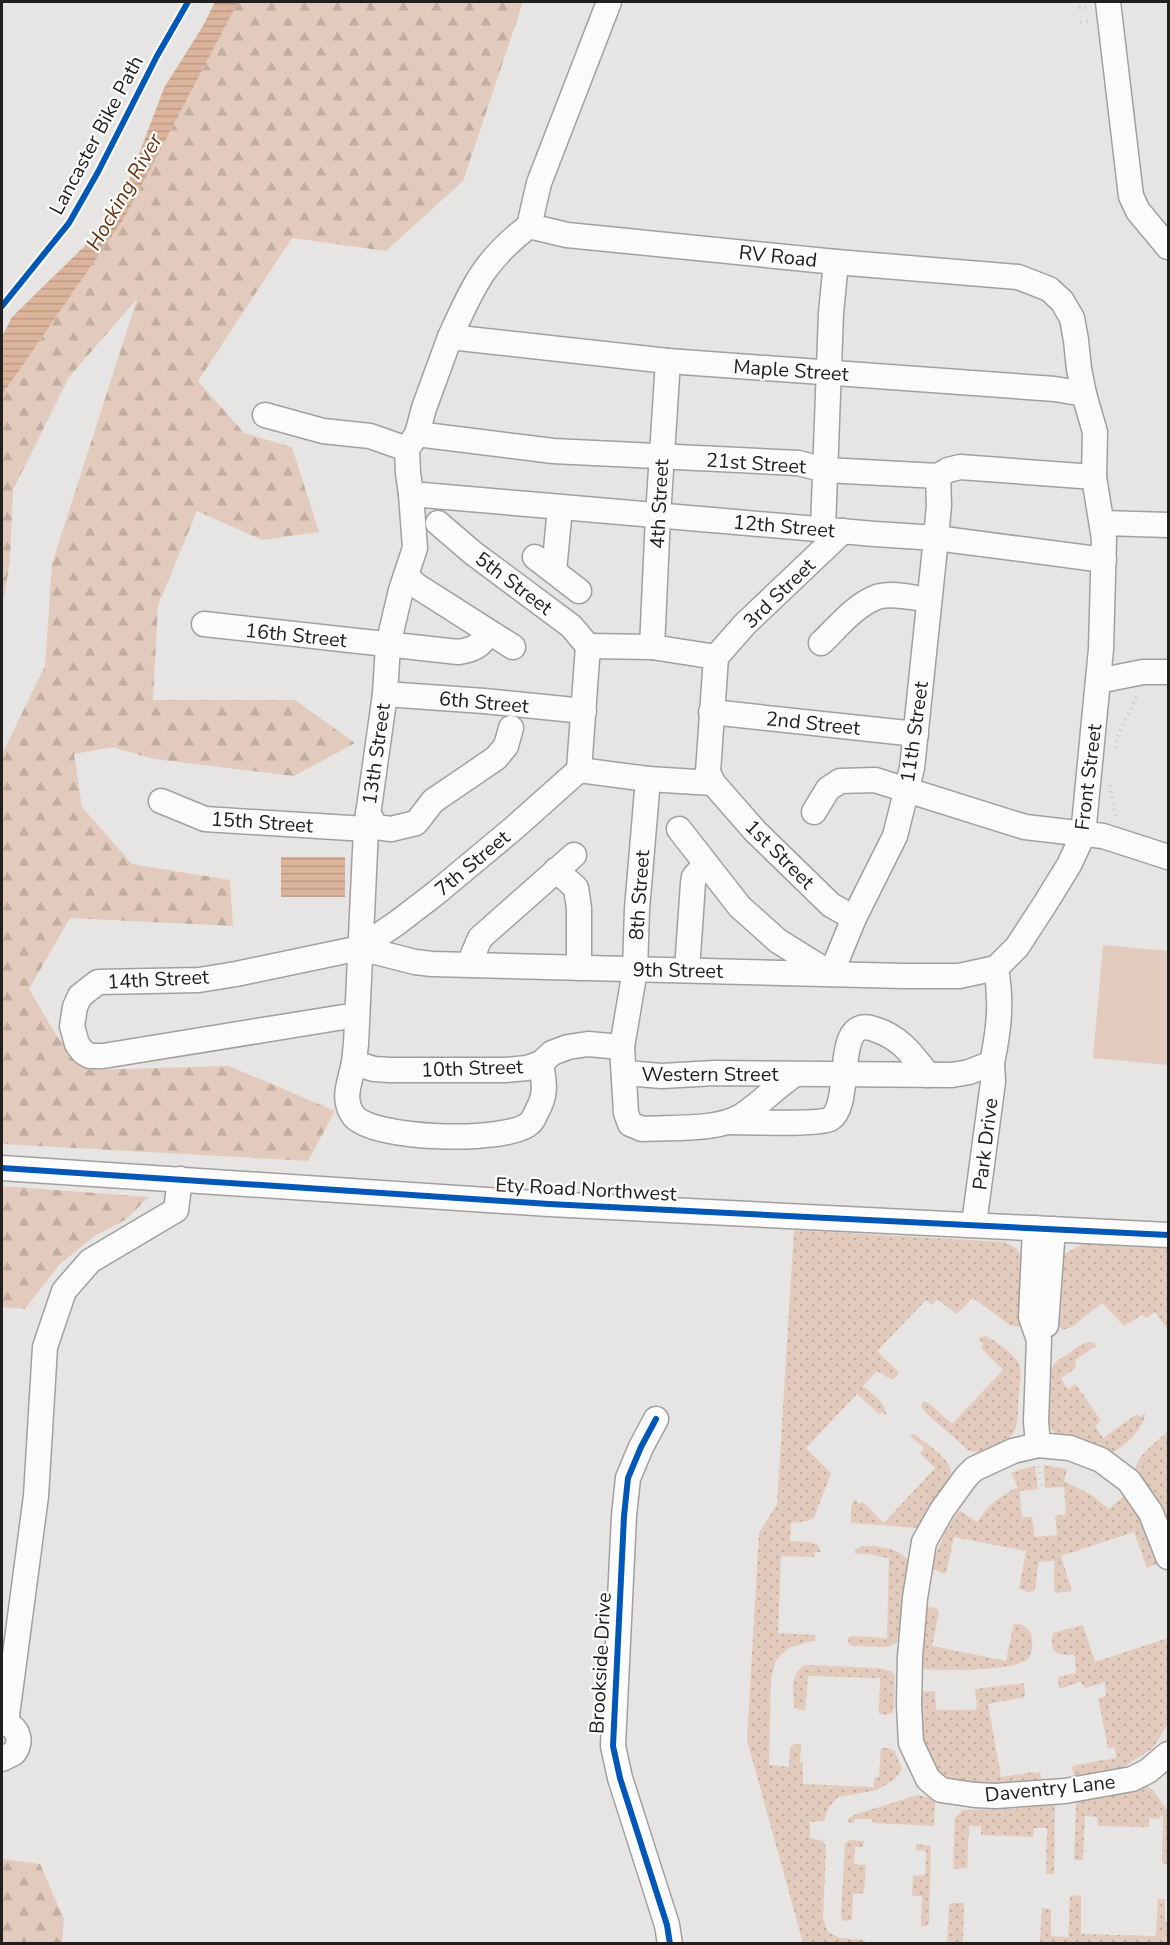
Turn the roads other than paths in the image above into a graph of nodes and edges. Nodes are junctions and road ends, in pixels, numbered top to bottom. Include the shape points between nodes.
1 (609, 2) edge
2 (1108, 2) edge
3 (529, 226) junction
4 (1168, 248) edge
5 (836, 262) junction
6 (450, 337) junction
7 (668, 361) junction
8 (829, 374) junction
9 (1084, 394) junction
10 (265, 416) dead end
11 (412, 442) junction
12 (661, 457) junction
13 (826, 470) junction
14 (938, 476) junction
15 (1094, 477) junction
16 (411, 494) junction
17 (463, 499) junction
18 (560, 508) junction
19 (658, 516) junction
20 (438, 523) junction
21 (1103, 523) junction
22 (1168, 525) edge
23 (833, 530) junction
24 (936, 538) junction
25 (415, 548) junction
26 (1104, 560) junction
27 (406, 576) junction
28 (579, 591) dead end
29 (929, 600) junction
30 (204, 624) dead end
31 (488, 633) junction
32 (821, 643) dead end
33 (388, 645) junction
34 (588, 646) junction
35 (513, 647) dead end
36 (652, 647) junction
37 (1101, 649) junction
38 (716, 657) junction
39 (1143, 672) junction
40 (1168, 672) edge
41 (1098, 681) junction
42 (385, 694) junction
43 (584, 711) junction
44 (711, 712) junction
45 (511, 728) dead end
46 (916, 734) junction
47 (579, 770) junction
48 (648, 779) junction
49 (713, 783) junction
50 (906, 791) junction
51 (161, 801) dead end
52 (814, 812) dead end
53 (367, 821) junction
54 (679, 830) dead end
55 (1083, 835) junction
56 (1168, 857) edge
57 (706, 864) junction
58 (854, 918) junction
59 (360, 948) junction
60 (469, 964) junction
61 (579, 968) junction
62 (996, 968) junction
63 (635, 970) junction
64 (687, 970) junction
65 (831, 974) junction
66 (356, 1015) junction
67 (622, 1047) junction
68 (354, 1063) junction
69 (542, 1063) junction
70 (992, 1063) junction
71 (625, 1074) junction
72 (794, 1075) junction
73 (844, 1075) junction
74 (928, 1075) junction
75 (729, 1122) junction
76 (2, 1168) edge
77 (180, 1179) junction
78 (974, 1224) junction
79 (1044, 1229) junction
80 (1168, 1235) edge
81 (656, 1419) dead end
82 (1038, 1445) junction
83 (1168, 1557) edge
84 (4, 1723) edge
85 (1168, 1754) edge
86 (2, 1759) edge
87 (670, 1944) edge

1 - 3 street via 539,183
2 - 4 street via 1131,196
3 - 5 street, RV Road via 567,235
3 - 6 street via 487,265
5 - 8 street
5 - 9 street, RV Road via 1018,276 1049,289 1072,318
6 - 7 street, Maple Street
6 - 11 street
7 - 8 street, Maple Street
7 - 12 street, 4th Street
8 - 9 street, Maple Street
8 - 13 street
9 - 15 street via 1095,432
10 - 11 street, 21st Street via 323,431
11 - 12 street, 21st Street
11 - 16 street, 13th Street via 408,473
12 - 13 street, 21st Street via 798,463
12 - 19 street, 4th Street
13 - 14 street, 21st Street
13 - 23 street
14 - 15 street, 21st Street via 960,467
14 - 24 street, 11th Street
15 - 21 street
16 - 17 street, 12th Street
16 - 25 street, 13th Street
17 - 18 street, 12th Street
17 - 20 street
18 - 19 street, 12th Street
18 - 28 street via 544,564
19 - 23 street, 12th Street
19 - 36 street, 4th Street
20 - 25 street
20 - 34 street, 5th Street via 571,626
21 - 22 street
21 - 26 street
23 - 24 street, 12th Street
23 - 38 street, 3rd Street
24 - 26 street, 12th Street
24 - 29 street, 11th Street
25 - 27 street, 13th Street
26 - 37 street, Front Street
27 - 31 street
27 - 33 street, 13th Street
29 - 32 street via 877,597 858,608
29 - 46 street, 11th Street
30 - 33 street, 16th Street
31 - 33 street, 16th Street via 471,650 458,652
31 - 35 street
33 - 42 street, 13th Street
34 - 36 street
34 - 43 street
36 - 38 street
37 - 39 street
37 - 41 street, Front Street
38 - 44 street
39 - 40 street
39 - 41 street
41 - 55 street, Front Street
42 - 43 street, 6th Street
42 - 53 street, 13th Street
43 - 47 street
44 - 46 street, 2nd Street
44 - 49 street via 708,772
45 - 53 street via 506,746 496,758 433,801 416,823 391,829
46 - 50 street, 11th Street
47 - 48 street
47 - 59 street, 7th Street via 436,893
48 - 49 street
48 - 63 street, 8th Street
49 - 58 street, 1st Street via 755,831 831,905
50 - 52 street via 875,780 840,781 828,789
50 - 55 street via 1025,827
50 - 58 street, 11th Street via 895,836
51 - 53 street, 15th Street via 205,819
53 - 59 street, 13th Street
54 - 57 street
55 - 56 street via 1103,836
55 - 62 street, Front Street via 1045,904 1017,946
57 - 64 street via 694,877
57 - 65 street via 740,907 778,941
58 - 65 street, 11th Street
59 - 60 street, 9th Street via 415,962
59 - 66 street, 13th Street
59 - 66 street, 14th Street via 199,980 98,982 80,996 72,1026 83,1052 103,1056
60 - 61 street, 9th Street
60 - 61 street via 480,938 565,863 576,888 579,908
61 - 63 street, 9th Street
62 - 65 street, 9th Street via 959,976
62 - 70 street via 1000,1024
63 - 64 street, 9th Street
63 - 67 street, 8th Street
64 - 65 street, 9th Street
66 - 68 street, 13th Street
67 - 69 street, 10th Street via 568,1047 552,1053
67 - 71 street, Western Street
68 - 69 street, 10th Street via 374,1069 438,1071 505,1070
68 - 69 street via 347,1087 348,1102 358,1121 385,1131 462,1137 516,1131 530,1123 544,1098
70 - 74 street, Western Street via 969,1072
70 - 78 street, Park Drive via 993,1082
71 - 72 street, Western Street
71 - 75 street, Western Street via 626,1113 634,1127
72 - 73 street, Western Street
72 - 75 street, Western Street
73 - 74 street, Western Street
73 - 74 street, Western Street via 847,1047 853,1031 860,1026 894,1037 908,1048
73 - 75 street, Western Street via 837,1110 827,1120
76 - 77 street, Ety Road Northwest
77 - 78 street, Ety Road Northwest via 549,1204
77 - 84 street via 176,1210 90,1261 64,1292 45,1347 36,1496
78 - 79 street, Ety Road Northwest
79 - 80 street, Ety Road Northwest
79 - 82 street via 1047,1320 1039,1340
81 - 87 street, Brookside Drive via 628,1479 613,1746
82 - 83 street via 1070,1448 1101,1461 1129,1481 1151,1513
82 - 85 street, Daventry Lane via 1013,1451 974,1469 924,1542 910,1657 911,1743 928,1779 941,1790 996,1796 1065,1791 1132,1779
84 - 86 street via 16,1730 19,1742 14,1753

